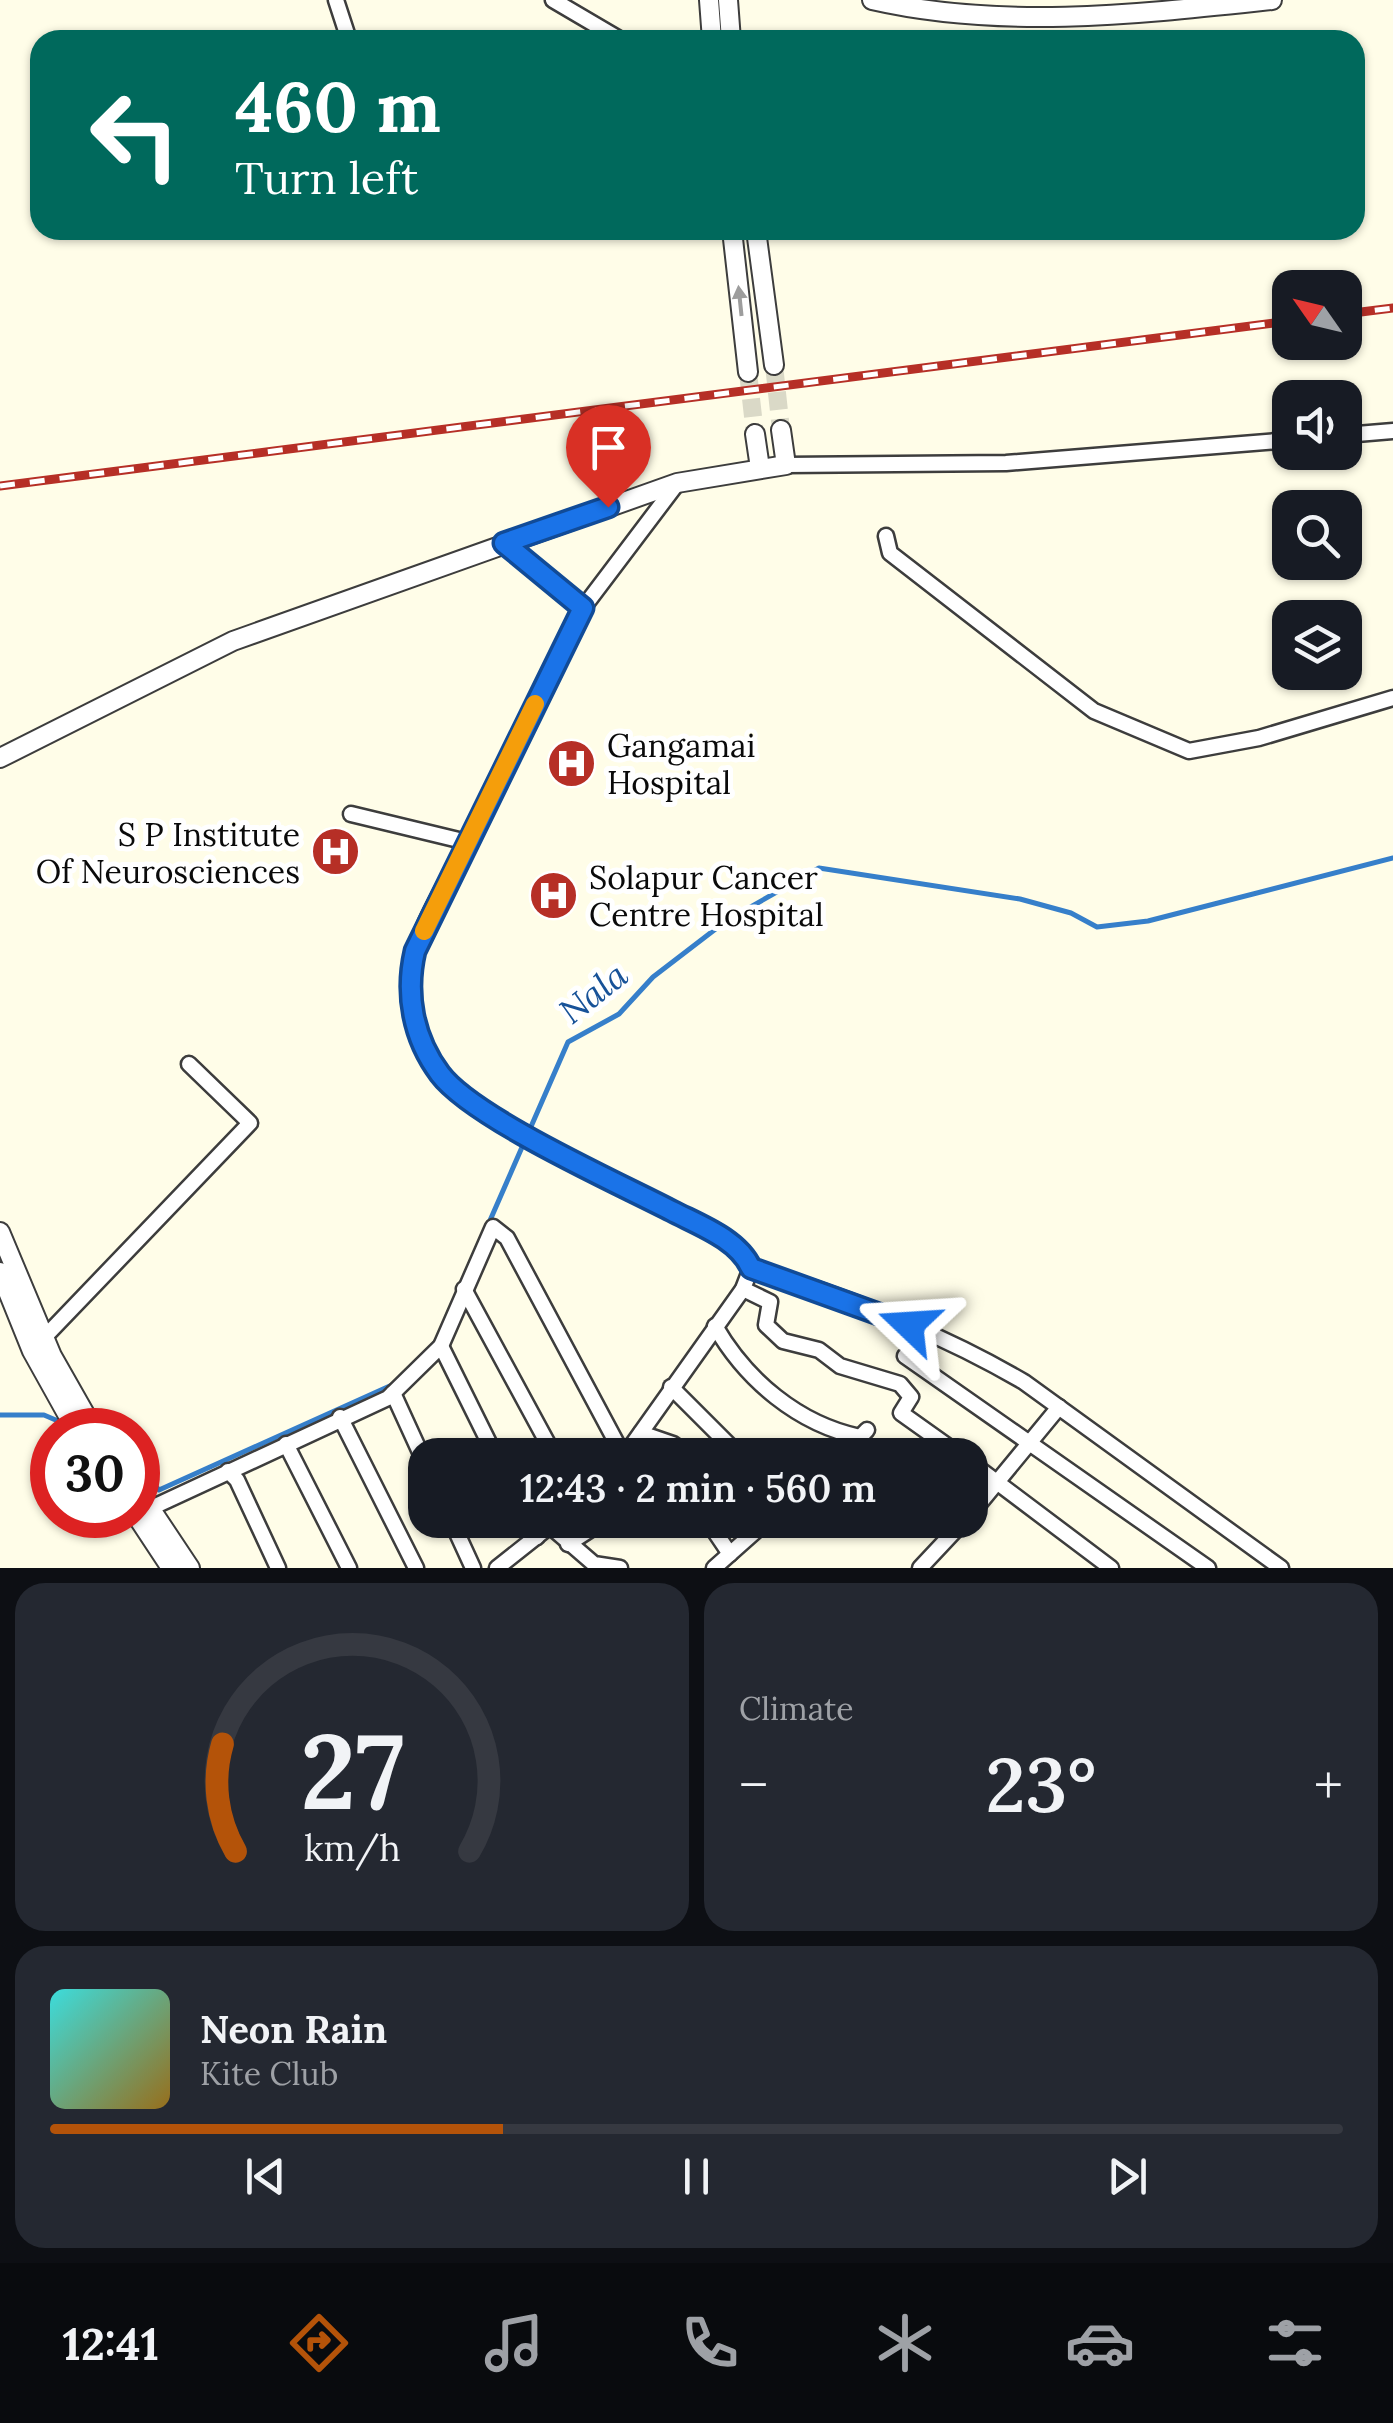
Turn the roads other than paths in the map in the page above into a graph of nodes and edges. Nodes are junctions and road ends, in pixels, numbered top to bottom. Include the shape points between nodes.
1 (336, 0) edge
2 (554, 0) edge
3 (709, 0) edge
4 (728, 0) edge
5 (872, 0) edge
6 (1272, 0) edge
7 (1219, 3) edge
8 (1165, 5) edge
9 (950, 6) edge
10 (346, 30) edge
11 (604, 30) edge
12 (711, 30) edge
13 (730, 30) edge
14 (733, 240) edge
15 (757, 240) edge
16 (774, 365) tunnel mouth
17 (748, 372) tunnel mouth
18 (780, 430) tunnel mouth
19 (1393, 431) edge
20 (755, 434) tunnel mouth
21 (1362, 434) edge
22 (1272, 441) edge
23 (786, 465) junction
24 (760, 468) junction
25 (677, 483) junction
26 (886, 536) dead end
27 (504, 543) junction
28 (583, 608) junction
29 (1393, 698) edge
30 (0, 758) edge
31 (351, 814) dead end
32 (468, 842) junction
33 (189, 1064) dead end
34 (0, 1232) edge
35 (751, 1268) junction
36 (0, 1272) edge
37 (464, 1289) junction
38 (742, 1289) junction
39 (715, 1326) junction
40 (38, 1344) junction
41 (441, 1346) junction
42 (906, 1356) dead end
43 (670, 1387) junction
44 (393, 1393) junction
45 (70, 1406) edge
46 (1059, 1407) junction
47 (340, 1418) junction
48 (641, 1433) junction
49 (414, 1438) edge
50 (487, 1438) edge
51 (545, 1438) edge
52 (615, 1438) edge
53 (637, 1438) edge
54 (656, 1438) edge
55 (722, 1438) edge
56 (860, 1438) edge
57 (936, 1438) edge
58 (1032, 1443) junction
59 (286, 1444) junction
60 (228, 1471) junction
61 (988, 1475) edge
62 (999, 1483) junction
63 (988, 1495) edge
64 (160, 1504) edge
65 (160, 1531) edge
66 (157, 1538) edge
67 (459, 1538) edge
68 (537, 1538) edge
69 (564, 1538) edge
70 (577, 1538) edge
71 (719, 1538) edge
72 (744, 1538) edge
73 (948, 1538) edge
74 (568, 1544) junction
75 (730, 1554) junction
76 (505, 1566) edge
77 (1108, 1567) edge
78 (172, 1568) edge
79 (190, 1568) edge
80 (278, 1568) edge
81 (349, 1568) edge
82 (416, 1568) edge
83 (473, 1568) edge
84 (620, 1568) edge
85 (714, 1568) edge
86 (920, 1568) edge
87 (1208, 1568) edge
88 (1281, 1568) edge

1 - 10 street
2 - 11 street
3 - 12 street
4 - 13 street
5 - 9 street
6 - 7 street
7 - 8 street
8 - 9 street via 1062,18
17 -> 14 street
15 - 16 street
18 - 23 street
19 - 21 street
20 - 24 street
22 - 23 street via 1006,463
23 - 24 street
24 - 25 street
25 - 27 street
25 - 28 street
26 - 29 street via 890,553 1094,710 1189,751 1259,738
27 - 28 street
27 - 30 street via 234,641
28 - 32 street
31 - 32 street
32 - 35 street via 415,951 409,998 442,1077 520,1131 703,1227 744,1253
33 - 40 street via 250,1123
34 - 40 street
35 - 38 street
35 - 46 street via 938,1336
36 - 40 street
37 - 41 street
37 - 51 street
37 - 52 street via 492,1227 507,1238
38 - 39 street
38 - 57 street via 770,1302 766,1325 784,1341 900,1384 911,1397 900,1413
39 - 43 street
39 - 56 street via 734,1358 763,1386 820,1425 864,1434
40 - 45 street
41 - 44 street
41 - 50 street
42 - 58 street
43 - 48 street
43 - 55 street
44 - 47 street
44 - 49 street
46 - 58 street
46 - 88 street
47 - 59 street
47 - 82 street
48 - 53 street
48 - 54 street
58 - 62 street
58 - 87 street
59 - 60 street
59 - 81 street
60 - 64 street
60 - 80 street
61 - 62 street
62 - 63 street
62 - 77 street
65 - 79 street
66 - 78 street
67 - 83 street
68 - 76 street
69 - 74 street
70 - 74 street
71 - 75 street
72 - 75 street
73 - 86 street
74 - 84 street via 594,1564
75 - 85 street

